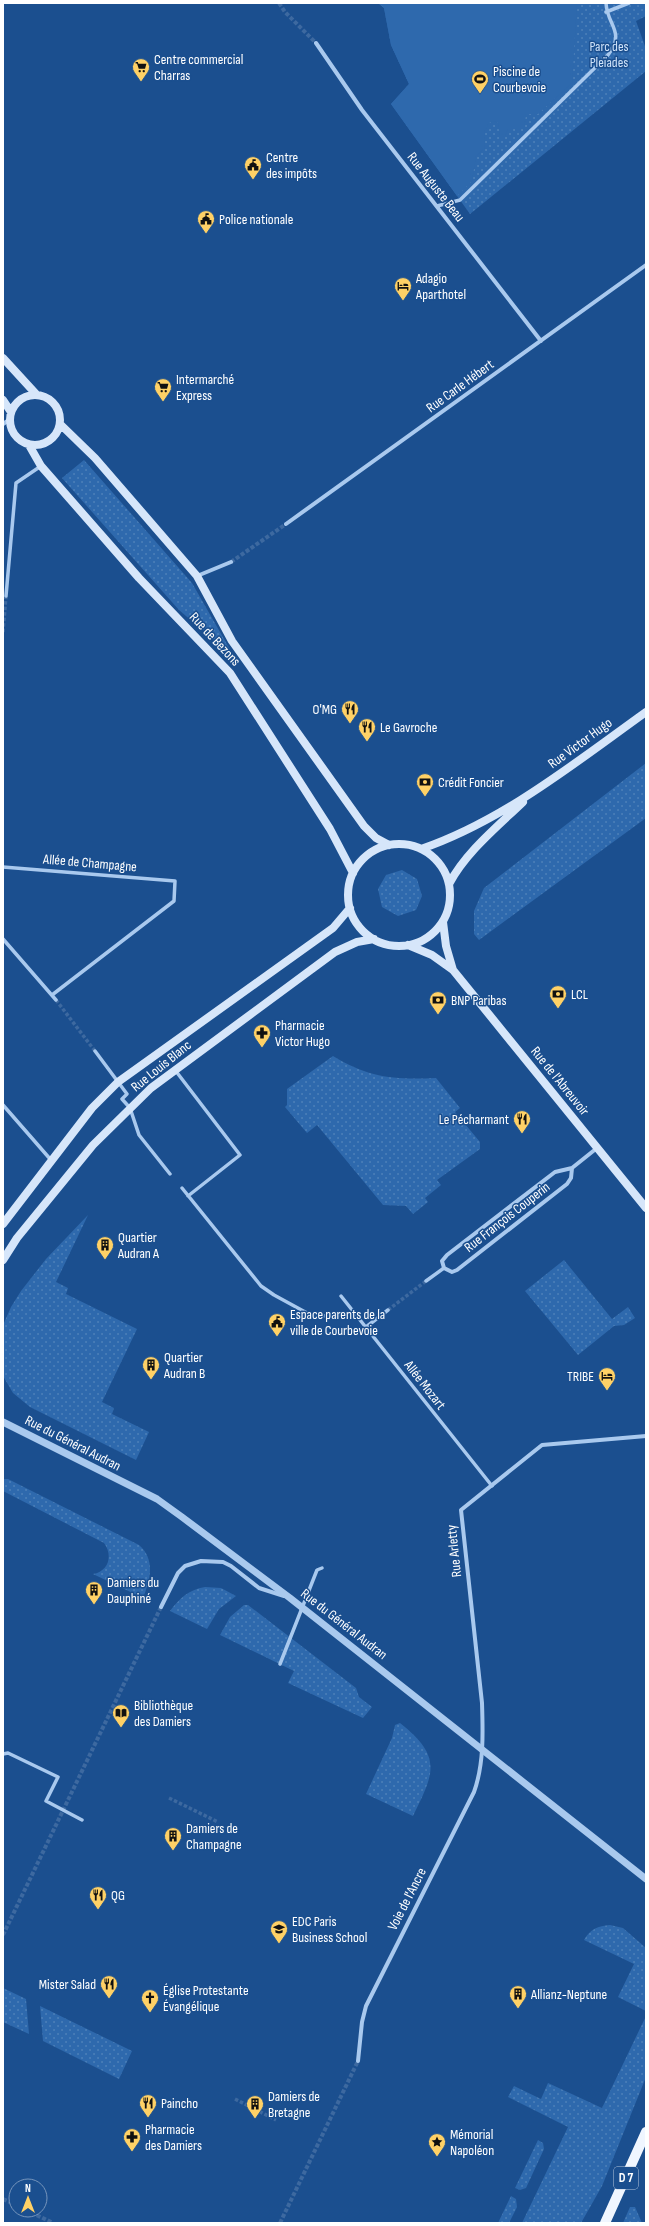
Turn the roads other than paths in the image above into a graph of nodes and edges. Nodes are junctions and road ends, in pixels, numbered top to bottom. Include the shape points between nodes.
1 (606, 3) edge
2 (628, 3) edge
3 (606, 12) junction
4 (316, 43) tunnel mouth
5 (437, 206) junction
6 (646, 265) edge
7 (541, 341) junction
8 (3, 358) edge
9 (36, 394) junction
10 (3, 400) edge
11 (8, 419) edge
12 (60, 424) junction
13 (29, 445) junction
14 (41, 466) junction
15 (286, 524) tunnel mouth
16 (231, 562) tunnel mouth
17 (197, 576) junction
18 (6, 596) dead end
19 (646, 712) edge
20 (529, 795) junction
21 (389, 845) junction
22 (421, 849) junction
23 (3, 867) edge
24 (353, 873) junction
25 (449, 884) junction
26 (350, 908) junction
27 (443, 922) junction
28 (3, 939) edge
29 (374, 939) junction
30 (408, 945) junction
31 (453, 970) junction
32 (52, 995) junction
33 (56, 1000) tunnel mouth
34 (95, 1052) tunnel mouth
35 (174, 1069) junction
36 (118, 1082) junction
37 (3, 1105) edge
38 (130, 1108) junction
39 (598, 1148) junction
40 (51, 1160) junction
41 (572, 1168) junction
42 (170, 1174) dead end
43 (182, 1188) dead end
44 (188, 1196) junction
45 (646, 1208) edge
46 (3, 1224) edge
47 (3, 1260) edge
48 (444, 1268) junction
49 (426, 1281) tunnel mouth
50 (341, 1296) dead end
51 (388, 1310) tunnel mouth
52 (355, 1314) junction
53 (366, 1327) junction
54 (3, 1422) edge
55 (646, 1436) edge
56 (492, 1486) junction
57 (322, 1568) dead end
58 (290, 1598) junction
59 (161, 1607) tunnel mouth
60 (280, 1664) dead end
61 (482, 1748) junction
62 (3, 1754) edge
63 (82, 1820) dead end
64 (646, 1879) edge
65 (358, 2061) tunnel mouth
66 (646, 2132) edge
67 (605, 2223) edge

1 - 3 street
2 - 3 street
3 - 5 street via 615,30 616,44 608,55 460,200
4 - 5 street, Rue Auguste Beau via 362,110
5 - 7 street, Rue Auguste Beau
6 - 7 street, Rue Carle Hébert
7 - 15 street, Rue Carle Hébert
8 - 9 main road
9 - 11 main road via 20,399
9 - 12 main road via 47,398 56,406 60,414
10 - 11 main road
11 - 13 main road via 15,436
12 - 13 main road via 58,432 46,444
12 - 17 main road, Rue de Bezons via 95,458
13 - 14 main road, Rue de Bezons
14 - 18 street via 16,483
14 - 24 main road, Rue de Bezons via 139,578 230,673 330,829
16 - 17 street
17 - 21 main road, Rue de Bezons via 232,641 251,669 364,826 376,838
19 - 20 main road, Rue Victor Hugo
20 - 22 main road, Rue Victor Hugo via 453,837
20 - 25 main road, Rue Victor Hugo via 468,856
21 - 22 main road via 411,845
21 - 24 main road via 374,851 362,860
22 - 25 main road via 434,858 444,870
23 - 32 street, Allée de Champagne via 175,881 174,901
24 - 26 main road via 349,890
25 - 27 main road via 448,910
26 - 29 main road via 363,931
26 - 36 main road, Rue Louis Blanc via 334,928
27 - 30 main road via 434,933 422,941
27 - 31 main road, Rue de l'Abreuvoir
28 - 32 street
29 - 30 main road via 384,944
29 - 35 main road, Rue Louis Blanc via 357,942 335,952
30 - 31 main road, Rue de l'Abreuvoir via 432,955
31 - 39 main road, Rue de l'Abreuvoir
32 - 33 street
34 - 36 street
35 - 38 main road, Rue Louis Blanc
35 - 44 street via 240,1155
36 - 38 street via 127,1094 122,1099
36 - 40 main road, Rue Louis Blanc via 92,1108
37 - 40 street
38 - 42 street via 139,1134
38 - 47 main road, Rue Louis Blanc via 93,1145 17,1238
39 - 41 street, Rue François Couperin
39 - 45 main road, Rue de l'Abreuvoir
40 - 46 main road, Rue Louis Blanc
41 - 48 street, Rue François Couperin via 555,1172 447,1255 442,1261
41 - 48 street, Rue François Couperin via 571,1178 567,1184 457,1270 452,1272
43 - 44 street
44 - 52 street via 261,1286 314,1315
48 - 49 street
50 - 52 street, Allée Mozart
51 - 53 street
52 - 53 street, Allée Mozart
53 - 56 street, Allée Mozart
54 - 58 street, Rue du Général Audran via 158,1499
55 - 56 street, Rue Arletty via 542,1445
56 - 61 street, Rue Arletty via 461,1510 482,1703
57 - 60 street, bridge via 317,1570
58 - 59 street via 258,1588 223,1562 207,1560 193,1562 178,1573
58 - 61 street, Rue du Général Audran
61 - 64 street, Rue du Général Audran
61 - 65 street, Voie de l'Ancre via 474,1792 366,2006
62 - 63 street via 8,1753 58,1777 46,1801
66 - 67 main road, D 7

